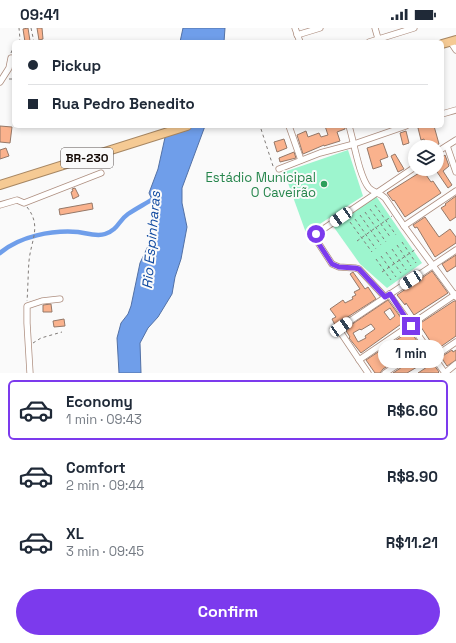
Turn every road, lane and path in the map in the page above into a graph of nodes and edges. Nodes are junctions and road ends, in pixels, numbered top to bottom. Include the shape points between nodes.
1 (18, 28) edge
2 (31, 28) edge
3 (295, 28) edge
4 (320, 28) edge
5 (375, 28) edge
6 (414, 28) edge
7 (297, 35) junction
8 (19, 40) edge
9 (34, 40) edge
10 (299, 40) edge
11 (379, 40) edge
12 (382, 40) edge
13 (453, 41) edge
14 (12, 48) edge
15 (456, 50) edge
16 (11, 58) joint
17 (12, 79) edge
18 (2, 80) edge
19 (456, 110) edge
20 (444, 113) edge
21 (181, 128) edge
22 (290, 128) edge
23 (350, 128) edge
24 (400, 128) edge
25 (262, 129) dead end
26 (456, 140) edge
27 (354, 144) junction
28 (446, 146) joint
29 (301, 160) junction
30 (279, 169) joint
31 (408, 172) edge
32 (456, 172) edge
33 (101, 173) dead end
34 (0, 185) edge
35 (456, 191) edge
36 (378, 192) junction
37 (24, 203) junction
38 (0, 205) edge
39 (375, 205) dead end
40 (370, 209) dead end
41 (365, 212) dead end
42 (396, 214) junction
43 (360, 215) dead end
44 (355, 219) dead end
45 (386, 221) junction
46 (350, 222) dead end
47 (381, 224) junction
48 (404, 226) junction
49 (376, 228) junction
50 (371, 231) junction
51 (366, 235) junction
52 (396, 235) dead end
53 (361, 238) junction
54 (391, 238) dead end
55 (357, 241) dead end
56 (386, 242) dead end
57 (402, 242) dead end
58 (381, 245) dead end
59 (397, 245) dead end
60 (420, 246) junction
61 (376, 249) dead end
62 (392, 249) dead end
63 (456, 250) edge
64 (372, 252) dead end
65 (386, 252) dead end
66 (409, 253) junction
67 (381, 256) dead end
68 (404, 256) junction
69 (376, 259) dead end
70 (399, 260) junction
71 (394, 263) junction
72 (416, 263) dead end
73 (411, 266) dead end
74 (433, 266) junction
75 (389, 267) junction
76 (406, 270) dead end
77 (383, 271) junction
78 (401, 273) dead end
79 (396, 277) dead end
80 (391, 280) dead end
81 (456, 295) edge
82 (387, 296) junction
83 (60, 299) dead end
84 (27, 306) junction
85 (411, 326) junction
86 (62, 332) dead end
87 (456, 342) edge
88 (28, 346) junction
89 (426, 346) junction
90 (434, 357) junction
91 (359, 360) junction
92 (456, 364) edge
93 (30, 373) edge
94 (368, 373) edge
95 (386, 373) edge
96 (445, 373) edge

1 - 8 path
2 - 9 path
3 - 7 street
4 - 7 street
5 - 11 street
6 - 12 street
7 - 10 street
13 - 15 street
14 - 16 path
16 - 18 street
17 - 18 path
19 - 20 street
21 - 34 highway, BR-230
22 - 29 street
23 - 27 street
24 - 27 street
25 - 30 path via 273,166
26 - 28 street
27 - 29 street via 320,152
27 - 36 street via 367,185 371,190
28 - 32 street
29 - 30 street
31 - 36 street
33 - 37 street
35 - 48 street
36 - 42 street
36 - 82 street via 316,234 317,241 332,264 359,269
37 - 38 street via 17,200
37 - 84 path via 33,217 35,230 29,260
39 - 45 path
40 - 47 path
41 - 49 path
42 - 45 path
42 - 48 street
43 - 50 path
44 - 51 path
45 - 47 path
45 - 52 path
46 - 53 path
47 - 49 path
47 - 54 path
48 - 60 street
49 - 50 path
49 - 56 path
50 - 51 path
50 - 58 path
51 - 53 path
51 - 61 path
53 - 55 path
53 - 64 path
57 - 66 path
59 - 68 path
60 - 66 path
60 - 74 street
62 - 70 path
63 - 74 street
65 - 71 path
66 - 68 path
66 - 72 path
67 - 75 path
68 - 70 path
68 - 73 path
69 - 77 path
70 - 71 path
70 - 76 path
71 - 75 path
71 - 78 path
74 - 81 street
74 - 82 street
75 - 77 path
75 - 79 path
77 - 80 path
81 - 85 street
82 - 85 street
82 - 91 street via 341,327 339,331
83 - 84 street
84 - 88 street
85 - 89 street
85 - 91 street
86 - 88 path via 41,338
87 - 90 street
88 - 93 street
89 - 90 street
89 - 95 street
90 - 96 street
91 - 94 street
92 - 96 street

